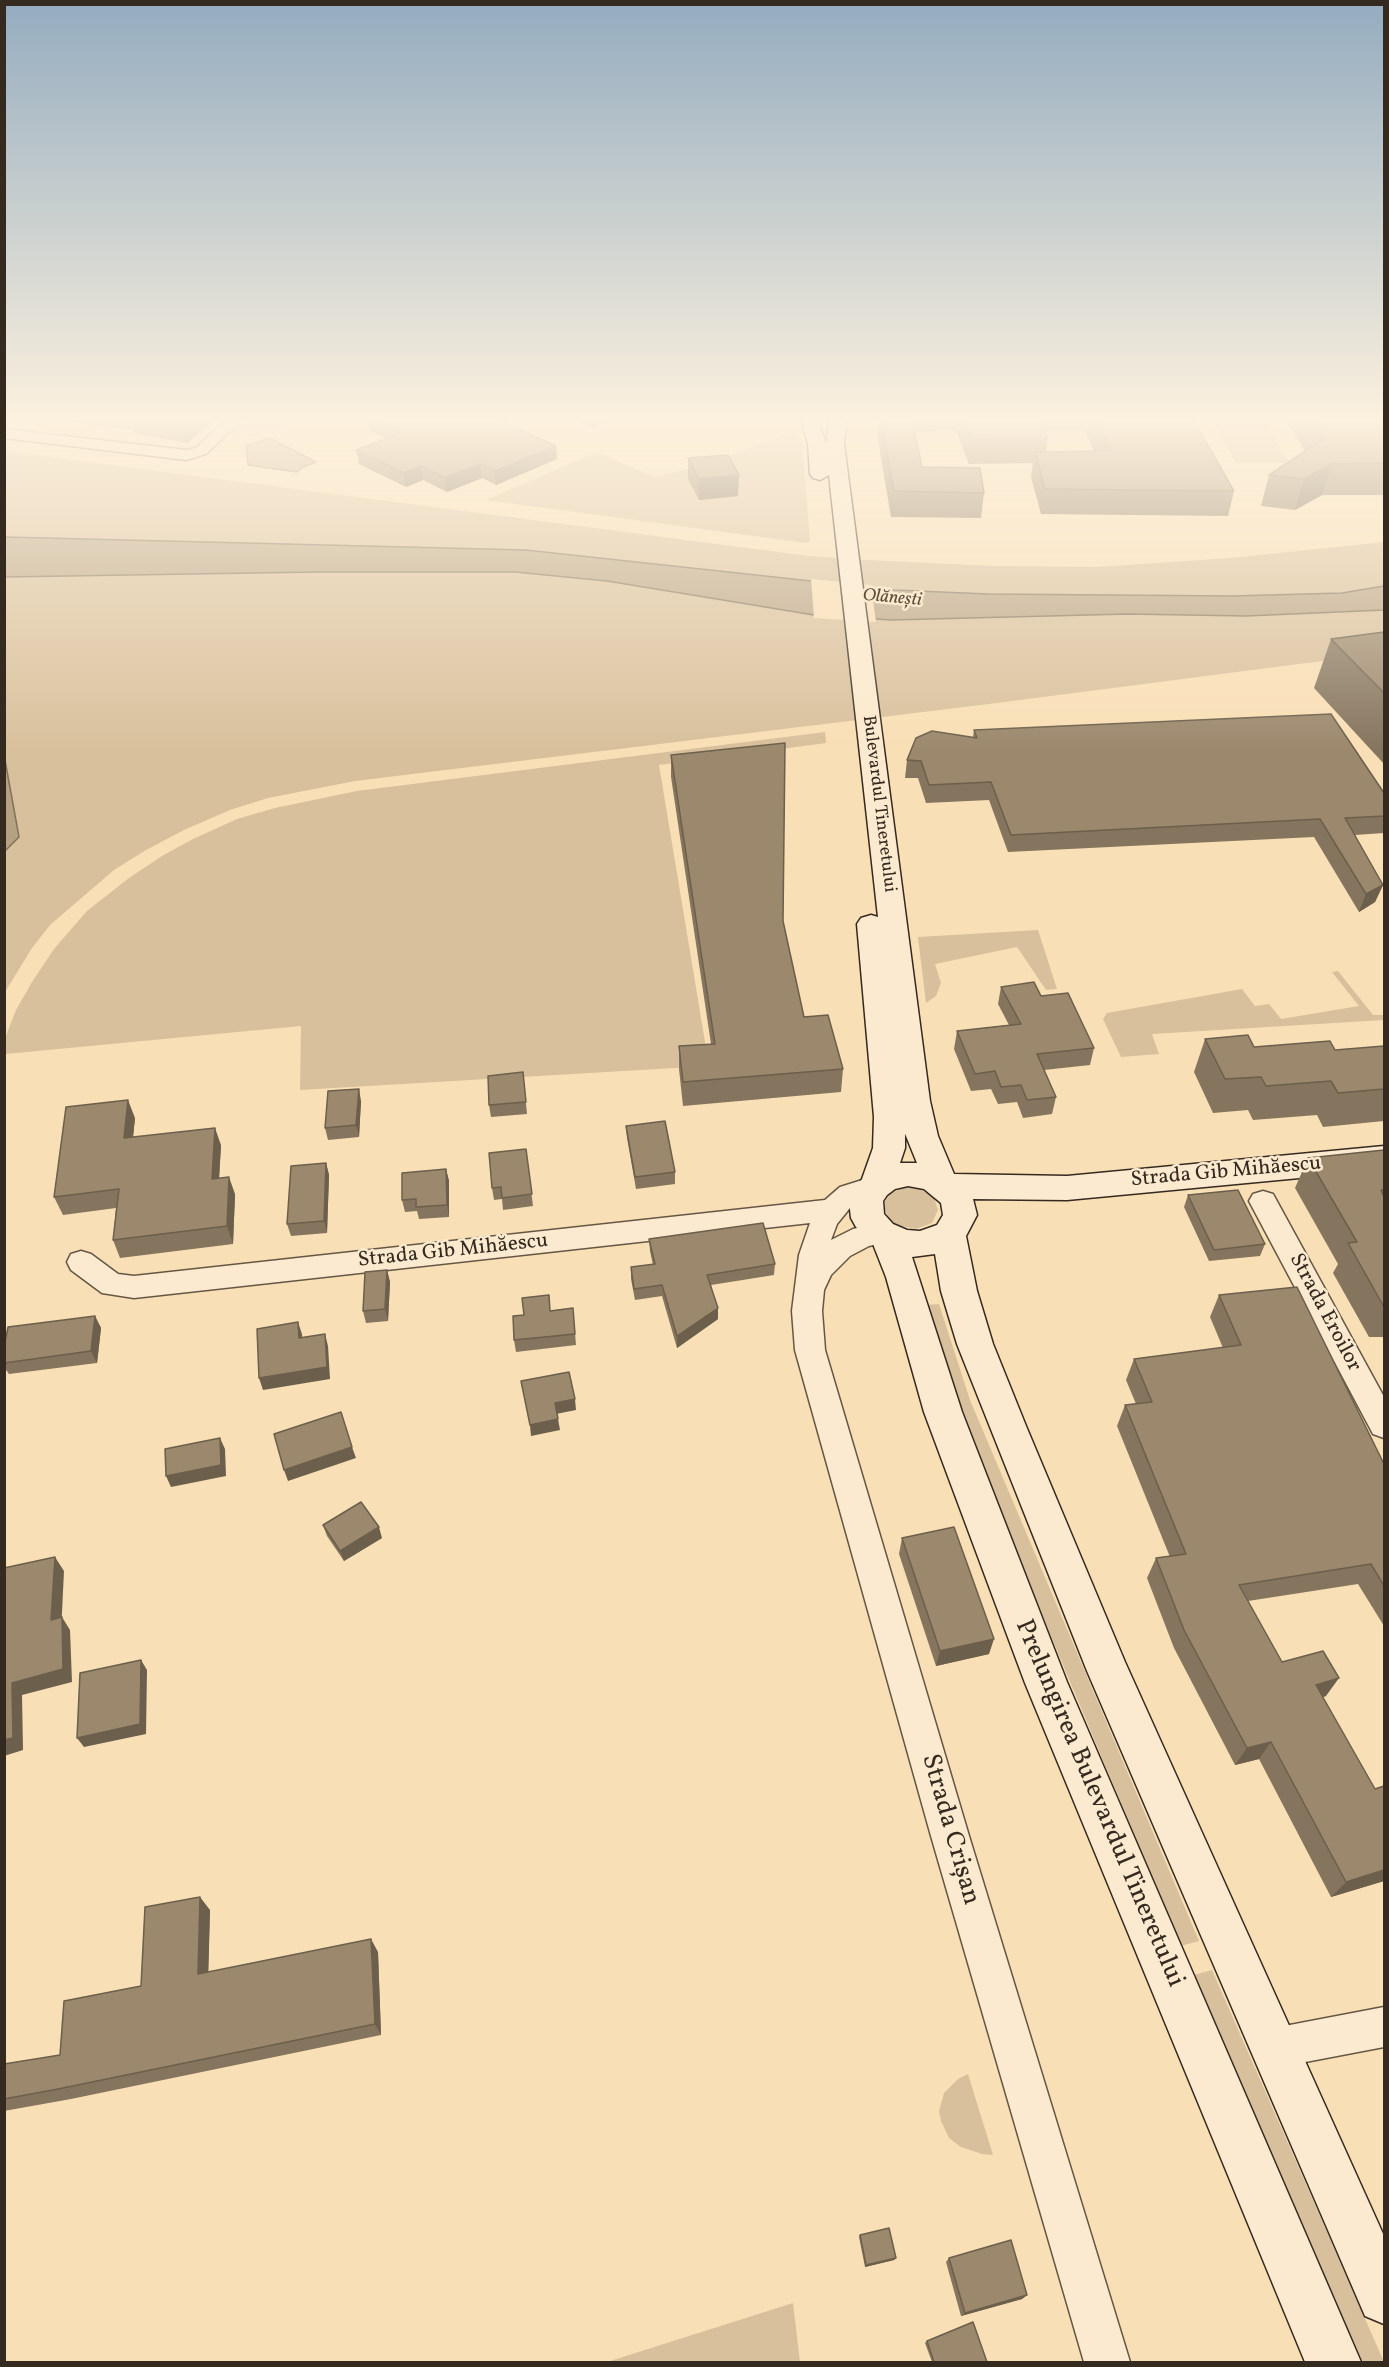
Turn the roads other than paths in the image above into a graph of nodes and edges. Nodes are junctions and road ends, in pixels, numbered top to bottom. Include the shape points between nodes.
1 (837, 529) edge
2 (838, 550) junction
3 (837, 642) dead end
4 (857, 724) junction
5 (1384, 1158) edge
6 (876, 1185) junction
7 (944, 1185) junction
8 (1067, 1188) junction
9 (1263, 1201) dead end
10 (831, 1210) junction
11 (953, 1229) junction
12 (884, 1234) junction
13 (81, 1262) dead end
14 (810, 1294) junction
15 (1384, 1425) edge
16 (1384, 2027) edge
17 (1274, 2048) junction
18 (1384, 2297) edge
19 (1107, 2362) edge
20 (1333, 2362) edge

1 - 2 main road, Bulevardul Tineretului
2 - 3 main road, Bulevardul Tineretului
2 - 4 main road, Bulevardul Tineretului
4 - 6 main road, Bulevardul Tineretului via 890,1117 889,1148
4 - 7 main road, Bulevardul Tineretului via 914,1101 922,1136
5 - 8 main road, Strada Gib Mihăescu
6 - 7 main road via 908,1174 932,1178
6 - 10 street, Strada Crișan via 850,1194
6 - 12 main road, Bulevardul Tineretului via 869,1192 866,1209 868,1218
7 - 8 main road, Strada Gib Mihăescu
7 - 11 main road, Bulevardul Tineretului via 959,1205 960,1215
8 - 11 main road, Strada Gib Mihăescu via 1015,1200
9 - 15 street, Strada Eroilor
10 - 13 street, Strada Gib Mihăescu via 134,1287 112,1285
10 - 14 street, Strada Crișan via 813,1254
11 - 12 main road via 936,1241 920,1244 903,1243
11 - 17 main road via 959,1291 991,1386 1108,1671
12 - 14 street, Strada Crișan via 849,1243 830,1257 817,1274
12 - 20 main road, Prelungirea Bulevardul Tineretului via 903,1277 943,1412 1046,1683
14 - 19 street, Strada Crișan via 810,1350
16 - 17 street
17 - 18 main road

